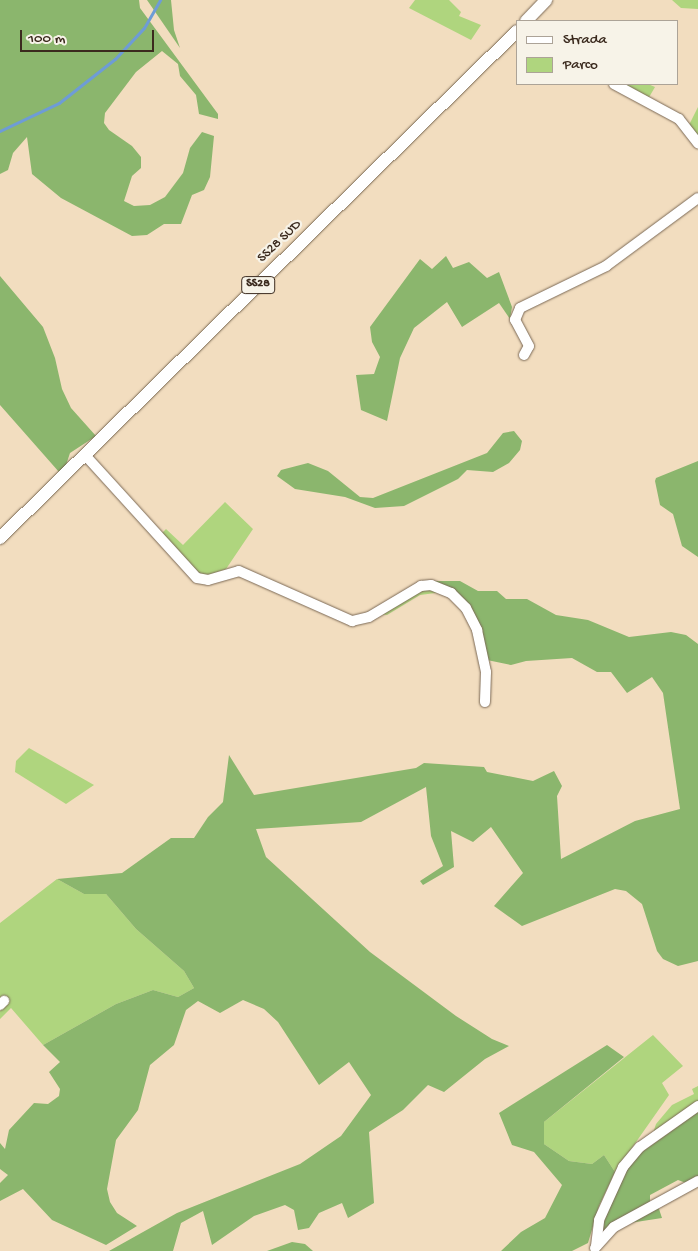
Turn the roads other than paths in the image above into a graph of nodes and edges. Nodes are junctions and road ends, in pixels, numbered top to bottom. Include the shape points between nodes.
1 (546, 0) edge
2 (527, 20) edge
3 (516, 32) edge
4 (616, 85) edge
5 (698, 143) edge
6 (698, 198) edge
7 (524, 355) dead end
8 (85, 455) junction
9 (0, 538) edge
10 (485, 702) dead end
11 (698, 1106) edge
12 (698, 1181) edge
13 (595, 1248) edge

1 - 2 main road
3 - 8 main road, SS28 SUD / SS28
4 - 5 street via 679,119
6 - 7 street via 606,266 520,308 515,320 529,346
8 - 9 main road, SS28 SUD / SS28
8 - 10 street via 197,578 208,580 240,571 352,621 369,617 421,586 451,593 466,608 477,630 487,678
11 - 13 street via 640,1147 623,1167 599,1220
12 - 13 street via 614,1227

